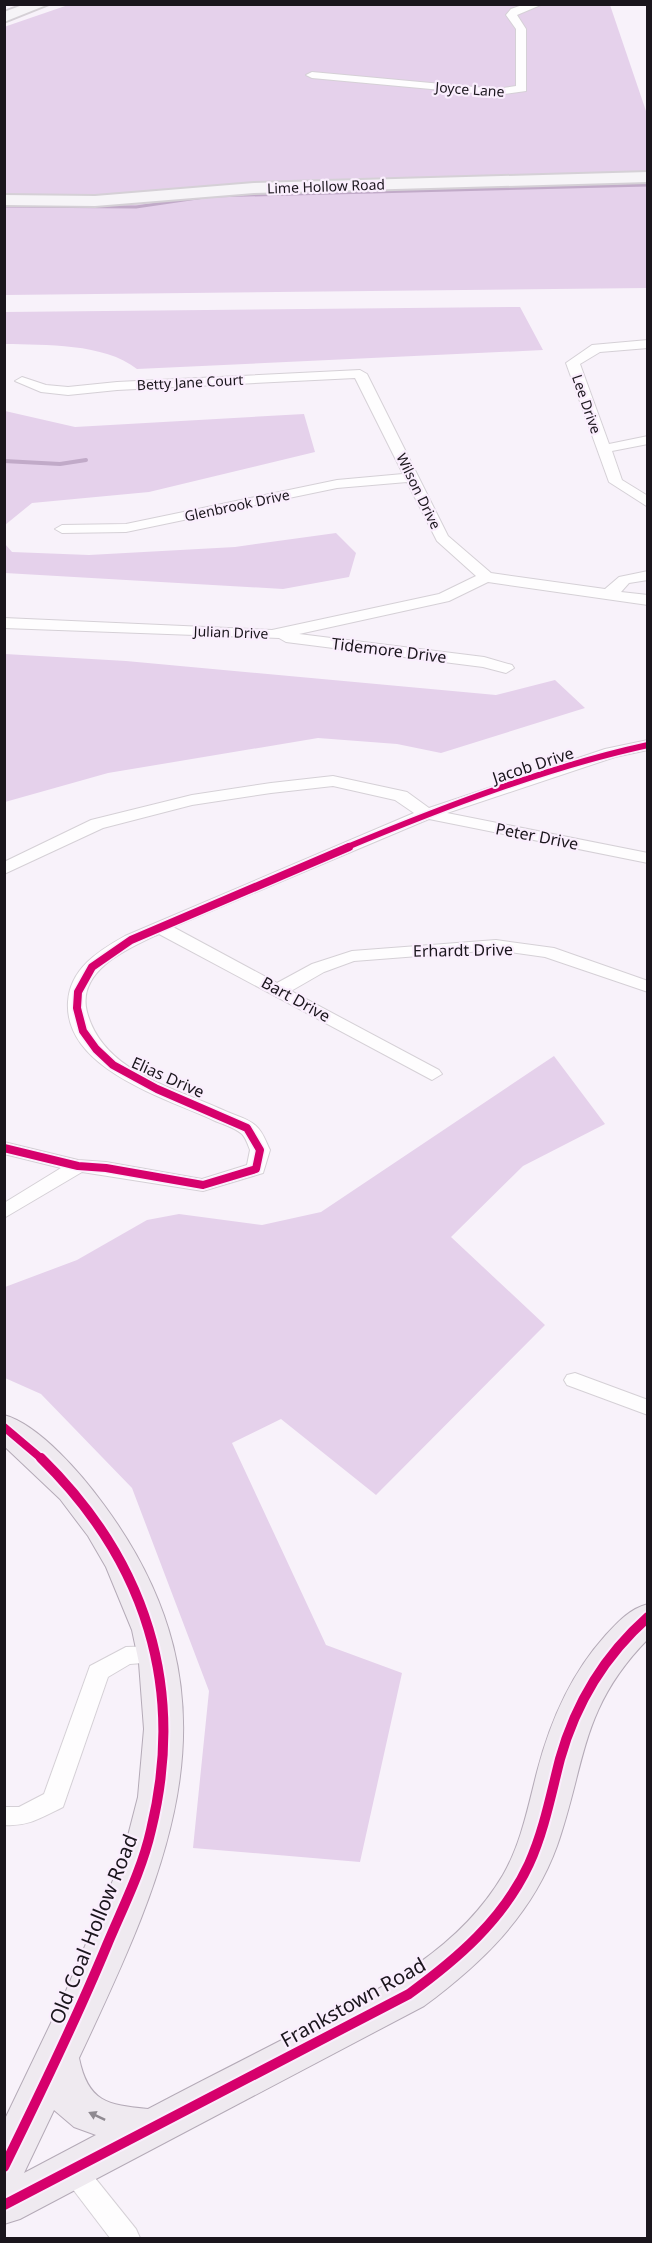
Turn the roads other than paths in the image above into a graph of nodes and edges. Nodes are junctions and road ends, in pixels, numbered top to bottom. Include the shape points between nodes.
1 (42, 4) edge
2 (538, 4) edge
3 (4, 17) edge
4 (312, 75) dead end
5 (648, 177) edge
6 (4, 200) edge
7 (648, 344) edge
8 (360, 374) joint
9 (22, 381) dead end
10 (648, 440) edge
11 (603, 450) junction
12 (412, 477) junction
13 (648, 503) edge
14 (62, 529) dead end
15 (648, 575) edge
16 (486, 577) junction
17 (609, 594) junction
18 (648, 600) edge
19 (4, 623) edge
20 (272, 635) junction
21 (506, 668) dead end
22 (648, 745) edge
23 (427, 814) junction
24 (648, 858) edge
25 (4, 868) edge
26 (159, 927) junction
27 (648, 987) edge
28 (279, 990) junction
29 (432, 1074) dead end
30 (4, 1148) edge
31 (78, 1166) junction
32 (4, 1212) edge
33 (575, 1380) dead end
34 (648, 1408) edge
35 (4, 1427) edge
36 (642, 1628) edge
37 (159, 1655) junction
38 (4, 1816) edge
39 (57, 2058) junction
40 (153, 2128) junction
41 (4, 2167) edge
42 (73, 2171) junction
43 (4, 2205) edge
44 (126, 2238) edge

1 - 3 street
2 - 4 street, Joyce Lane via 511,15 520,29 522,89 515,92
5 - 6 street, Lime Hollow Road via 254,188 95,201
7 - 11 street, Lee Drive via 597,348 573,363
8 - 9 street, Betty Jane Court via 117,386 76,392 41,391
8 - 12 street, Wilson Drive
10 - 11 street
11 - 13 street, Lee Drive via 616,482
12 - 14 street, Glenbrook Drive via 337,484 126,528
12 - 16 street, Wilson Drive via 442,538
15 - 17 street via 624,580
16 - 17 street
16 - 20 street, Julian Drive via 444,598
17 - 18 street
19 - 20 street, Julian Drive
20 - 21 street, Tidemore Drive
22 - 23 street, Jacob Drive via 611,753
23 - 24 street, Peter Drive
23 - 25 street via 401,796 342,783 271,788 192,800 97,824
23 - 26 street, Elias Drive
26 - 28 street, Bart Drive
26 - 31 street, Elias Drive via 124,944 88,969 76,994 79,1022 90,1043 116,1069 250,1131 260,1150 256,1169 203,1185
27 - 28 street, Erhardt Drive via 548,952 496,945 352,956 318,968
28 - 29 street, Bart Drive
30 - 31 street, Elias Drive
31 - 32 street
33 - 34 street
35 - 37 main road, Old Coal Hollow Road via 60,1474 93,1515 136,1588
36 - 40 main road, Frankstown Road via 585,1693 572,1721 530,1864 514,1893 468,1948 409,1994
37 - 38 street via 126,1656 98,1672 54,1800 22,1817
37 - 39 main road, Old Coal Hollow Road via 165,1729 150,1833 95,1975
40 -> 39 main road via 121,2125 97,2118 77,2106 64,2087
39 - 41 main road, Old Coal Hollow Road
40 - 42 main road, Frankstown Road
42 - 43 main road, Frankstown Road
42 - 44 street

